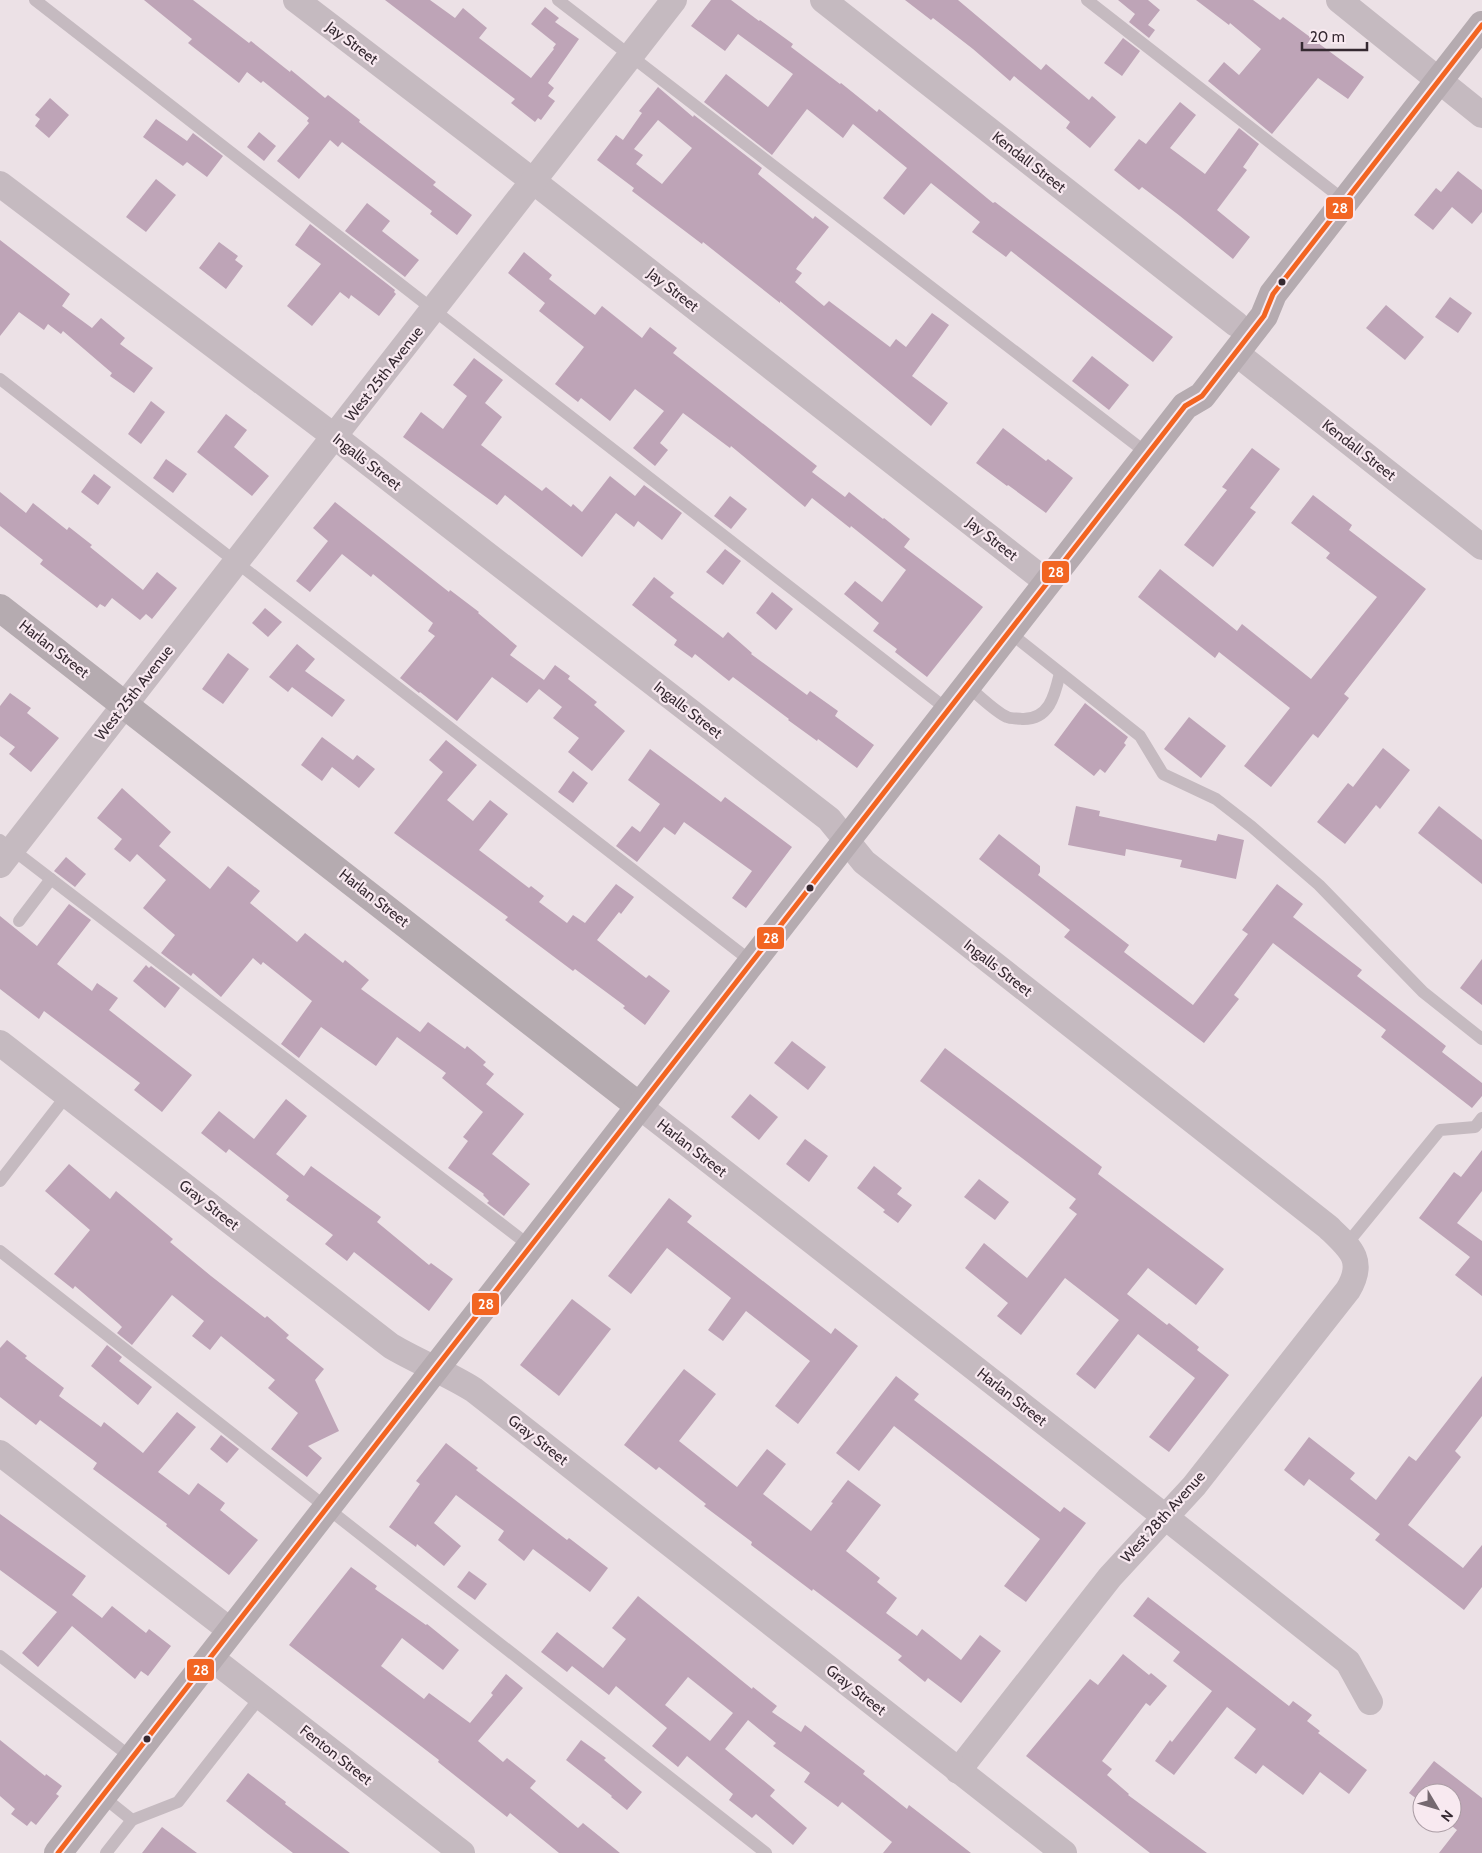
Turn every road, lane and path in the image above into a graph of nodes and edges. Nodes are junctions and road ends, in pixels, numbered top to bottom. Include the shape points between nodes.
1 (35, 0) edge
2 (296, 0) edge
3 (558, 0) edge
4 (674, 0) edge
5 (823, 0) edge
6 (1087, 0) edge
7 (1339, 0) edge
8 (1482, 25) edge
9 (630, 56) junction
10 (1439, 80) junction
11 (1482, 115) edge
12 (533, 181) junction
13 (0, 184) edge
14 (1345, 201) junction
15 (1273, 294) junction
16 (434, 309) junction
17 (1236, 324) junction
18 (1236, 353) junction
19 (0, 379) edge
20 (1185, 406) junction
21 (335, 437) junction
22 (1148, 454) junction
23 (1482, 547) edge
24 (237, 562) junction
25 (1048, 582) junction
26 (0, 608) edge
27 (1009, 632) junction
28 (1060, 673) junction
29 (967, 686) junction
30 (126, 704) junction
31 (948, 710) junction
32 (846, 841) junction
33 (4, 851) edge
34 (51, 879) junction
35 (19, 921) dead end
36 (752, 962) junction
37 (1482, 1039) edge
38 (0, 1043) edge
39 (67, 1095) junction
40 (640, 1106) junction
41 (1482, 1118) edge
42 (0, 1180) edge
43 (530, 1246) junction
44 (0, 1251) edge
45 (1351, 1252) junction
46 (435, 1369) junction
47 (0, 1453) edge
48 (327, 1508) junction
49 (1164, 1516) junction
50 (231, 1631) junction
51 (0, 1656) edge
52 (210, 1657) junction
53 (261, 1696) junction
54 (1370, 1702) dead end
55 (132, 1758) junction
56 (958, 1771) junction
57 (102, 1796) junction
58 (132, 1820) junction
59 (58, 1853) edge
60 (106, 1853) edge
61 (462, 1853) edge
62 (766, 1853) edge
63 (1064, 1853) edge

1 - 16 lane
2 - 12 street, Jay Street
3 - 9 lane
4 - 9 street, West 25th Avenue
5 - 17 street, Kendall Street
6 - 14 lane
7 - 10 street
8 - 10 street
9 - 12 street, West 25th Avenue
9 - 22 lane
10 - 11 street
10 - 14 street
12 - 16 street, West 25th Avenue
12 - 25 street, Jay Street
13 - 21 street, Ingalls Street
14 - 15 street
15 - 17 street via 1251,304
15 - 18 street via 1264,316
16 - 21 street, West 25th Avenue
16 - 31 lane
17 - 20 street via 1188,385
18 - 20 street via 1202,396
18 - 23 street, Kendall Street
19 - 24 lane
20 - 22 street
21 - 24 street, West 25th Avenue
21 - 32 street, Ingalls Street via 829,819
22 - 25 street
24 - 30 street, West 25th Avenue
24 - 36 lane
25 - 27 street
26 - 30 street, Harlan Street
27 - 28 lane
27 - 29 street
28 - 29 lane via 1047,710 1025,719 1008,718
28 - 37 lane via 1140,736 1163,774 1216,799 1319,885 1423,992
29 - 31 street
30 - 33 street, West 25th Avenue
30 - 40 street, Harlan Street
31 - 32 street
32 - 36 street
32 - 45 street, Ingalls Street via 864,862 1328,1227
33 - 34 lane
34 - 35 lane
34 - 43 lane
36 - 40 street
38 - 39 street, Gray Street
39 - 42 lane
39 - 46 street, Gray Street via 392,1346
40 - 43 street
40 - 49 street, Harlan Street
41 - 45 lane via 1474,1127 1440,1130
43 - 46 street
44 - 48 lane
45 - 49 street, West 28th Avenue via 1355,1278 1348,1290 1194,1486
46 - 48 street
46 - 56 street, Gray Street via 474,1390
47 - 50 street
48 - 50 street
48 - 62 lane
49 - 54 street, Harlan Street via 1348,1662
49 - 56 street, West 28th Avenue via 1110,1577
50 - 52 street
51 - 55 lane
52 - 53 street, Fenton Street
52 - 55 street
53 - 58 lane via 178,1802
53 - 61 street, Fenton Street
55 - 57 street
56 - 63 street, Gray Street
57 - 58 lane
57 - 59 street
58 - 60 lane

